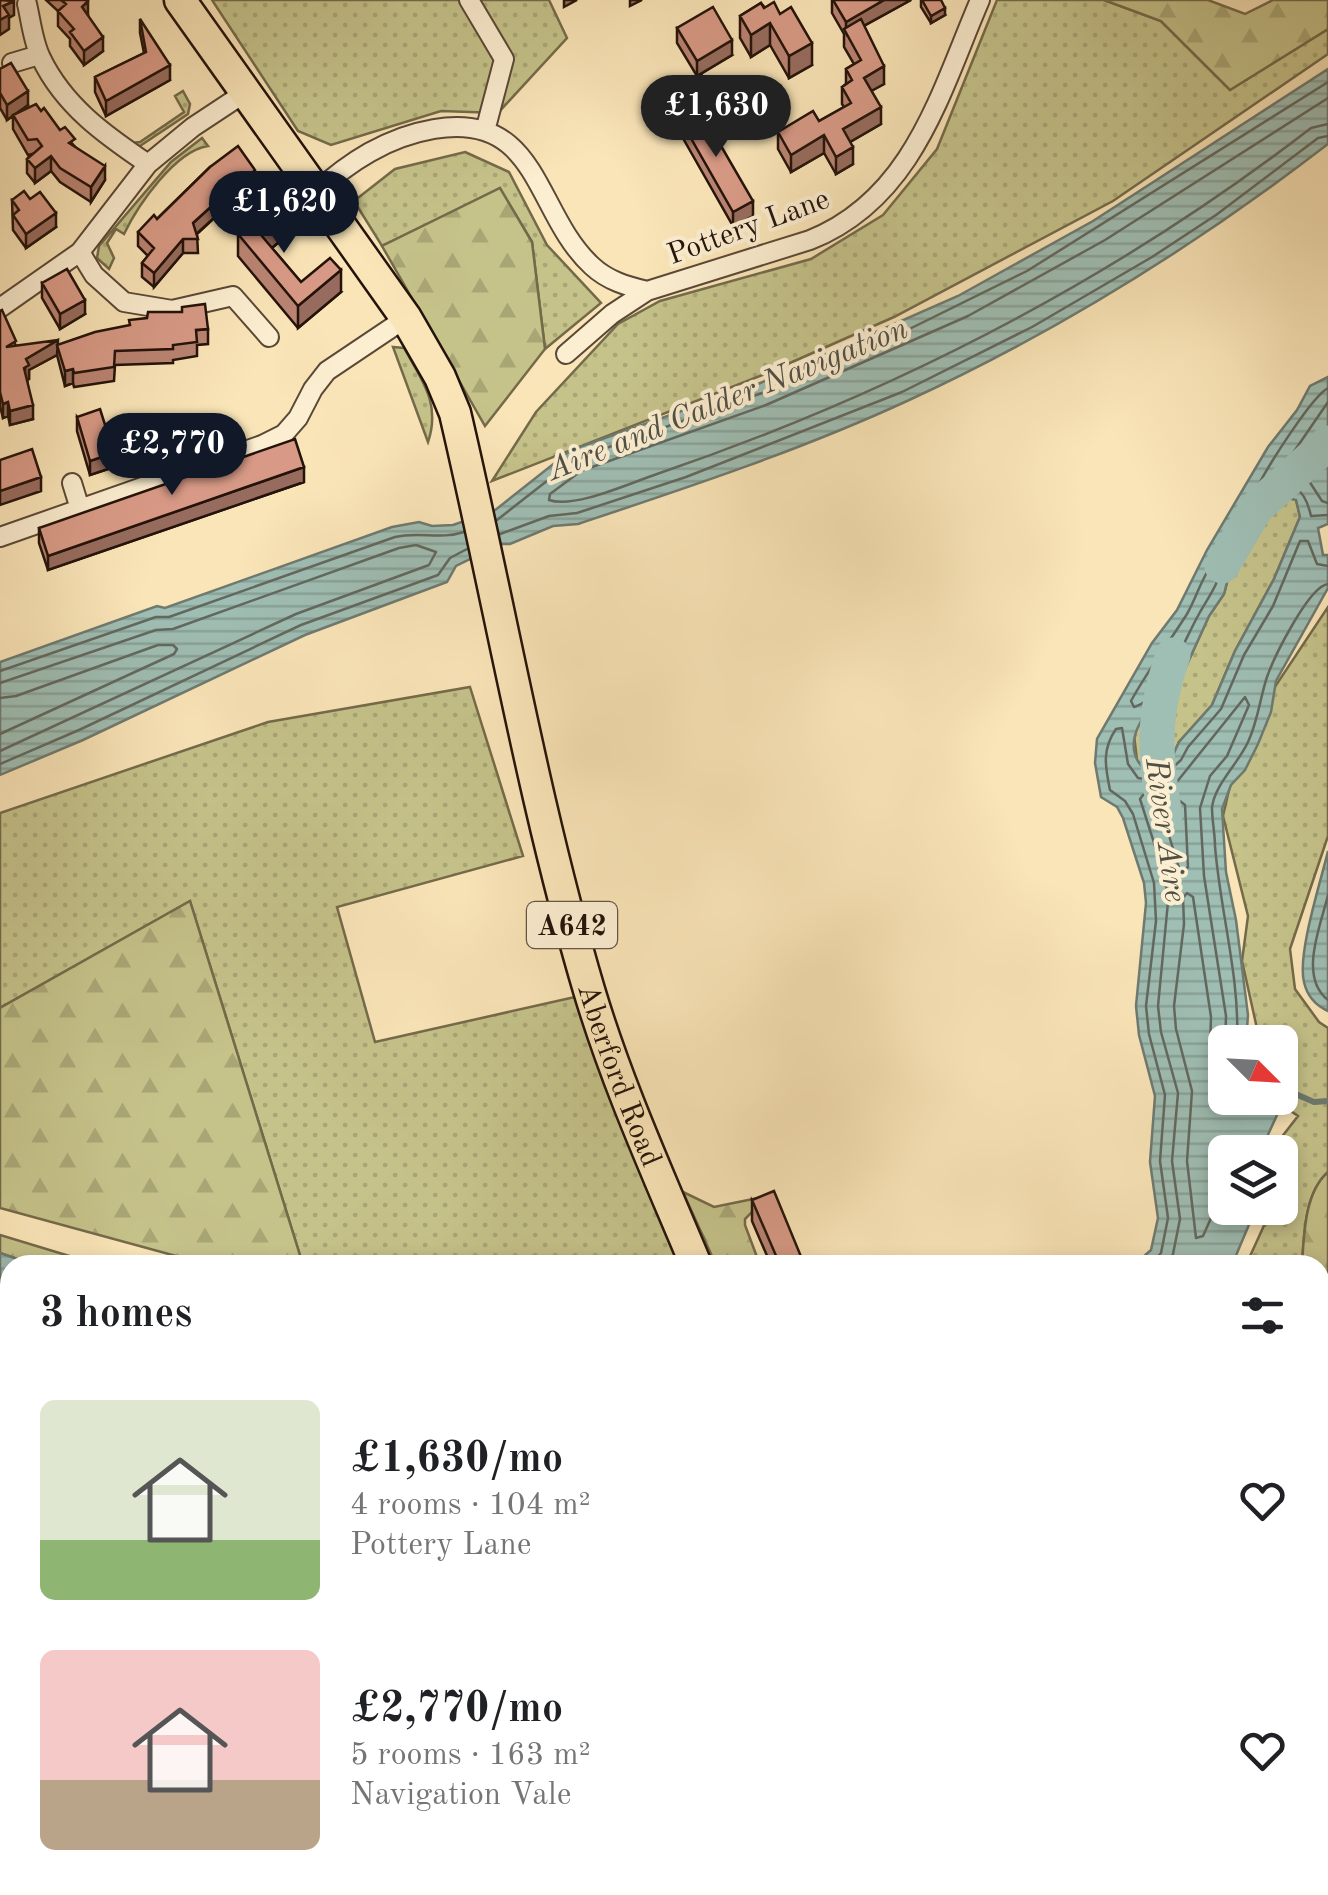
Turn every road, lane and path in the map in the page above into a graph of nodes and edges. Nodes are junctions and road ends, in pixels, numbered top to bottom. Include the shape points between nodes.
1 (180, 0) edge
2 (469, 0) edge
3 (980, 0) edge
4 (27, 4) dead end
5 (39, 55) junction
6 (12, 64) edge
7 (246, 92) junction
8 (485, 130) junction
9 (148, 164) junction
10 (314, 193) junction
11 (80, 252) junction
12 (647, 291) junction
13 (0, 308) edge
14 (406, 318) junction
15 (268, 337) dead end
16 (566, 354) dead end
17 (72, 483) dead end
18 (80, 508) junction
19 (0, 536) edge
20 (692, 1255) edge

1 - 7 main road, A642
2 - 8 street via 504,59
3 - 12 street, Pottery Lane via 918,147 856,215 832,232
4 - 5 street
5 - 6 street
5 - 9 street via 73,106
7 - 9 street
7 - 10 main road, A642
8 - 10 street via 455,126 406,134 362,156
8 - 12 street, Pottery Lane via 520,153 566,234 595,269
9 - 11 street
10 - 14 main road, A642
11 - 13 street
11 - 15 street via 124,302 172,310 232,296
12 - 16 street, Pottery Lane
14 - 18 street via 327,371 284,434
14 - 20 main road, Aberford Road / A642 via 455,414 589,990
17 - 18 street
18 - 19 street

